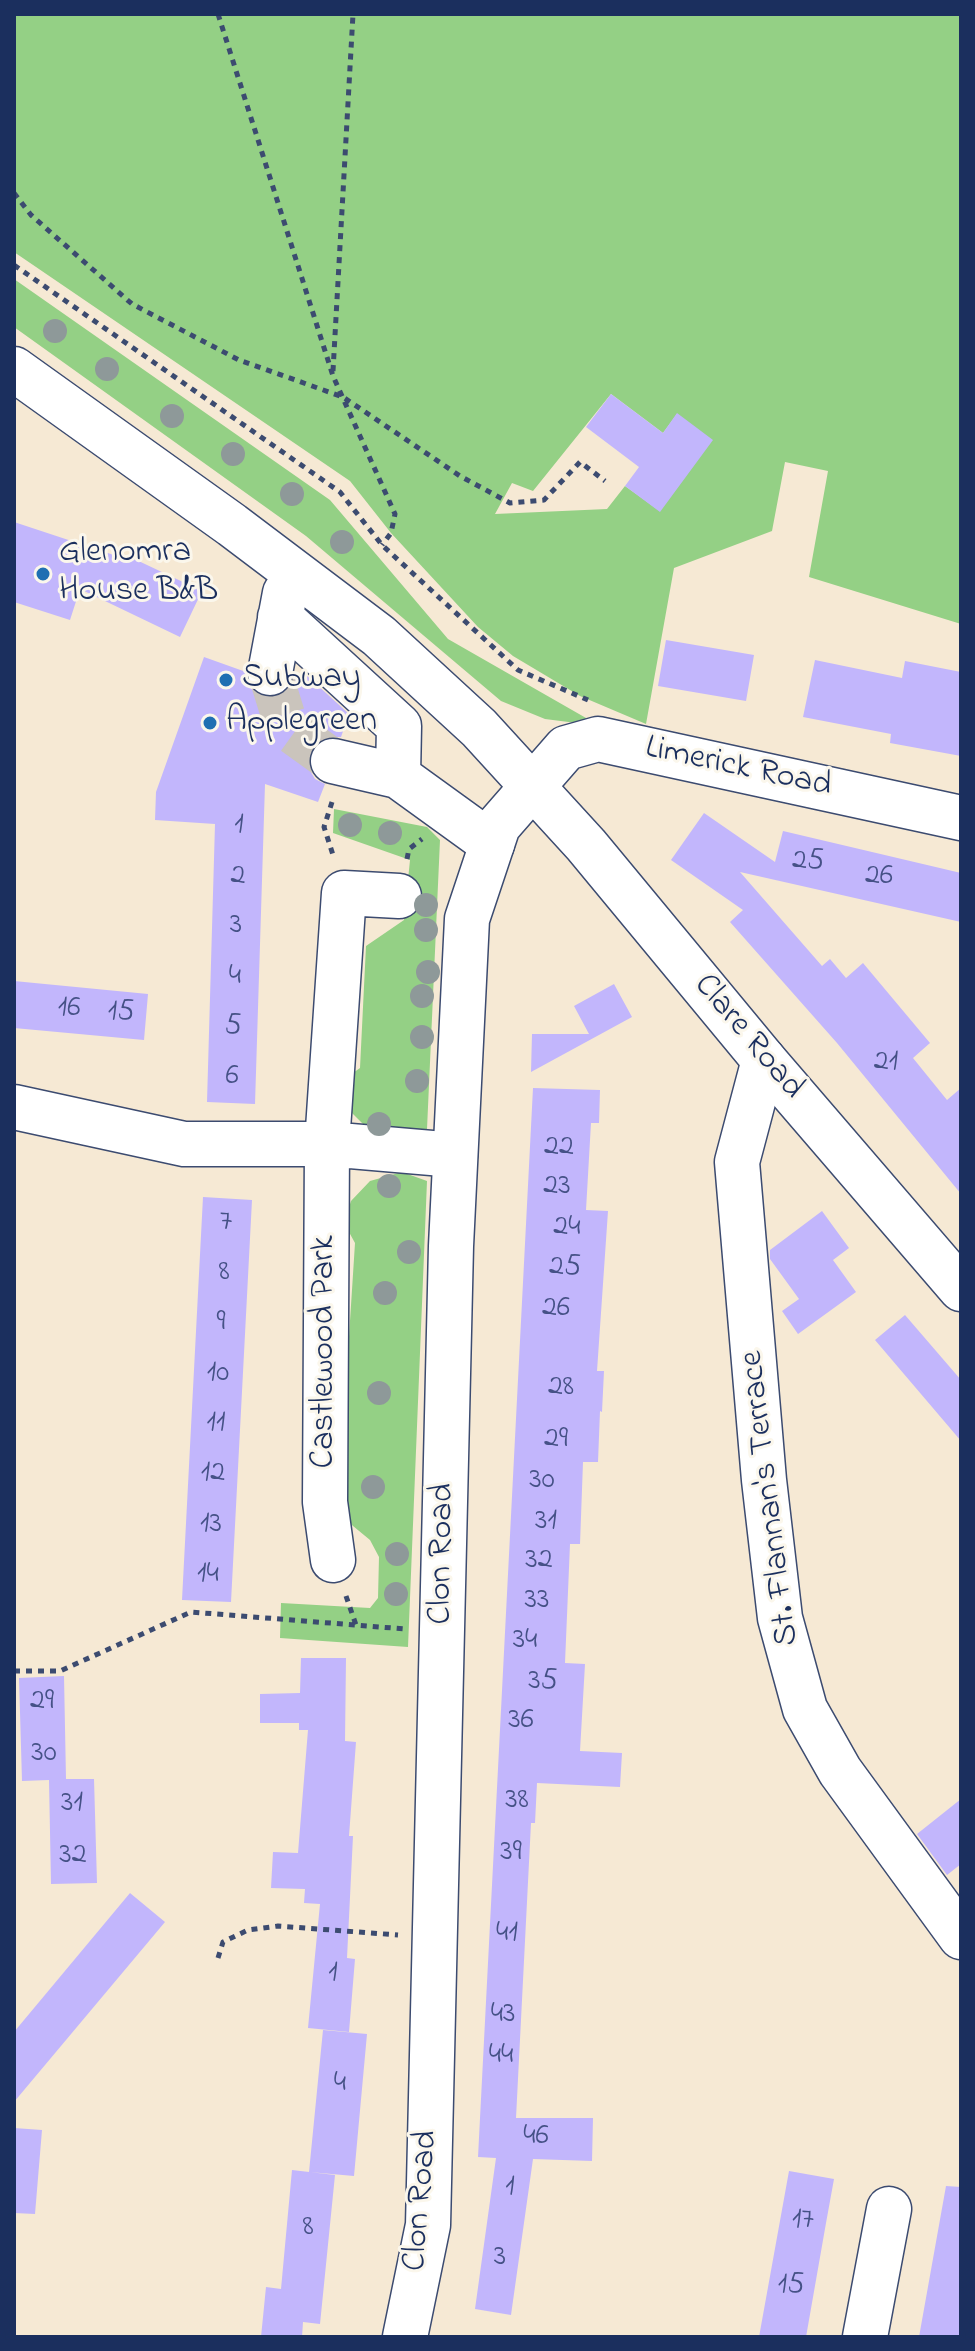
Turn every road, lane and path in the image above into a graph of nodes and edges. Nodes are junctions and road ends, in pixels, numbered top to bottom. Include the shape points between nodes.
1 (218, 14) edge
2 (353, 14) edge
3 (14, 193) edge
4 (14, 265) edge
5 (14, 369) edge
6 (333, 376) junction
7 (343, 397) junction
8 (605, 481) dead end
9 (382, 545) junction
10 (289, 568) junction
11 (280, 617) junction
12 (270, 673) tunnel mouth
13 (436, 689) junction
14 (399, 726) junction
15 (598, 739) junction
16 (338, 762) joint
17 (398, 776) junction
18 (532, 787) junction
19 (450, 816) junction
20 (961, 818) edge
21 (492, 844) junction
22 (344, 893) junction
23 (399, 896) joint
24 (764, 1060) junction
25 (14, 1107) edge
26 (327, 1144) junction
27 (455, 1155) junction
28 (961, 1289) edge
29 (333, 1560) dead end
30 (442, 1632) junction
31 (14, 1671) edge
32 (961, 1937) edge
33 (435, 1938) junction
34 (218, 1958) dead end
35 (889, 2209) dead end
36 (405, 2337) edge
37 (865, 2337) edge

1 - 6 path
2 - 6 path
3 - 7 path via 31,215 132,304 239,360
4 - 9 path via 340,492
5 - 10 main road, Clare Road
6 - 7 path
7 - 8 path via 510,503 544,500 580,462
7 - 9 path via 395,514
9 - 15 path via 518,670 589,700
10 - 11 main road
10 - 13 main road, Clare Road via 379,636
11 - 12 main road
11 - 14 main road
13 - 14 main road
13 - 18 main road, Clare Road
14 - 17 main road
15 - 18 main road, Limerick Road via 566,748
15 - 20 main road, Limerick Road
16 - 17 main road
16 - 22 path via 324,827
17 - 19 main road
18 - 21 main road, Clon Road via 498,826
18 - 24 main road, Clare Road
19 - 21 main road
19 - 23 path via 409,849
21 - 27 main road, Clon Road via 467,919
22 - 23 main road
22 - 26 main road, Castlewood Park
24 - 28 main road, Clare Road
24 - 32 main road, St. Flannan's Terrace via 737,1162 780,1618 812,1722 840,1771
25 - 26 main road via 184,1144
26 - 27 main road
26 - 29 main road, Castlewood Park via 325,1502
27 - 30 main road, Clon Road
30 - 31 path via 191,1612 60,1671
30 - 33 main road, Clon Road
33 - 34 path via 278,1926 248,1930 223,1942
33 - 36 main road, Clon Road via 428,2225
35 - 37 main road

